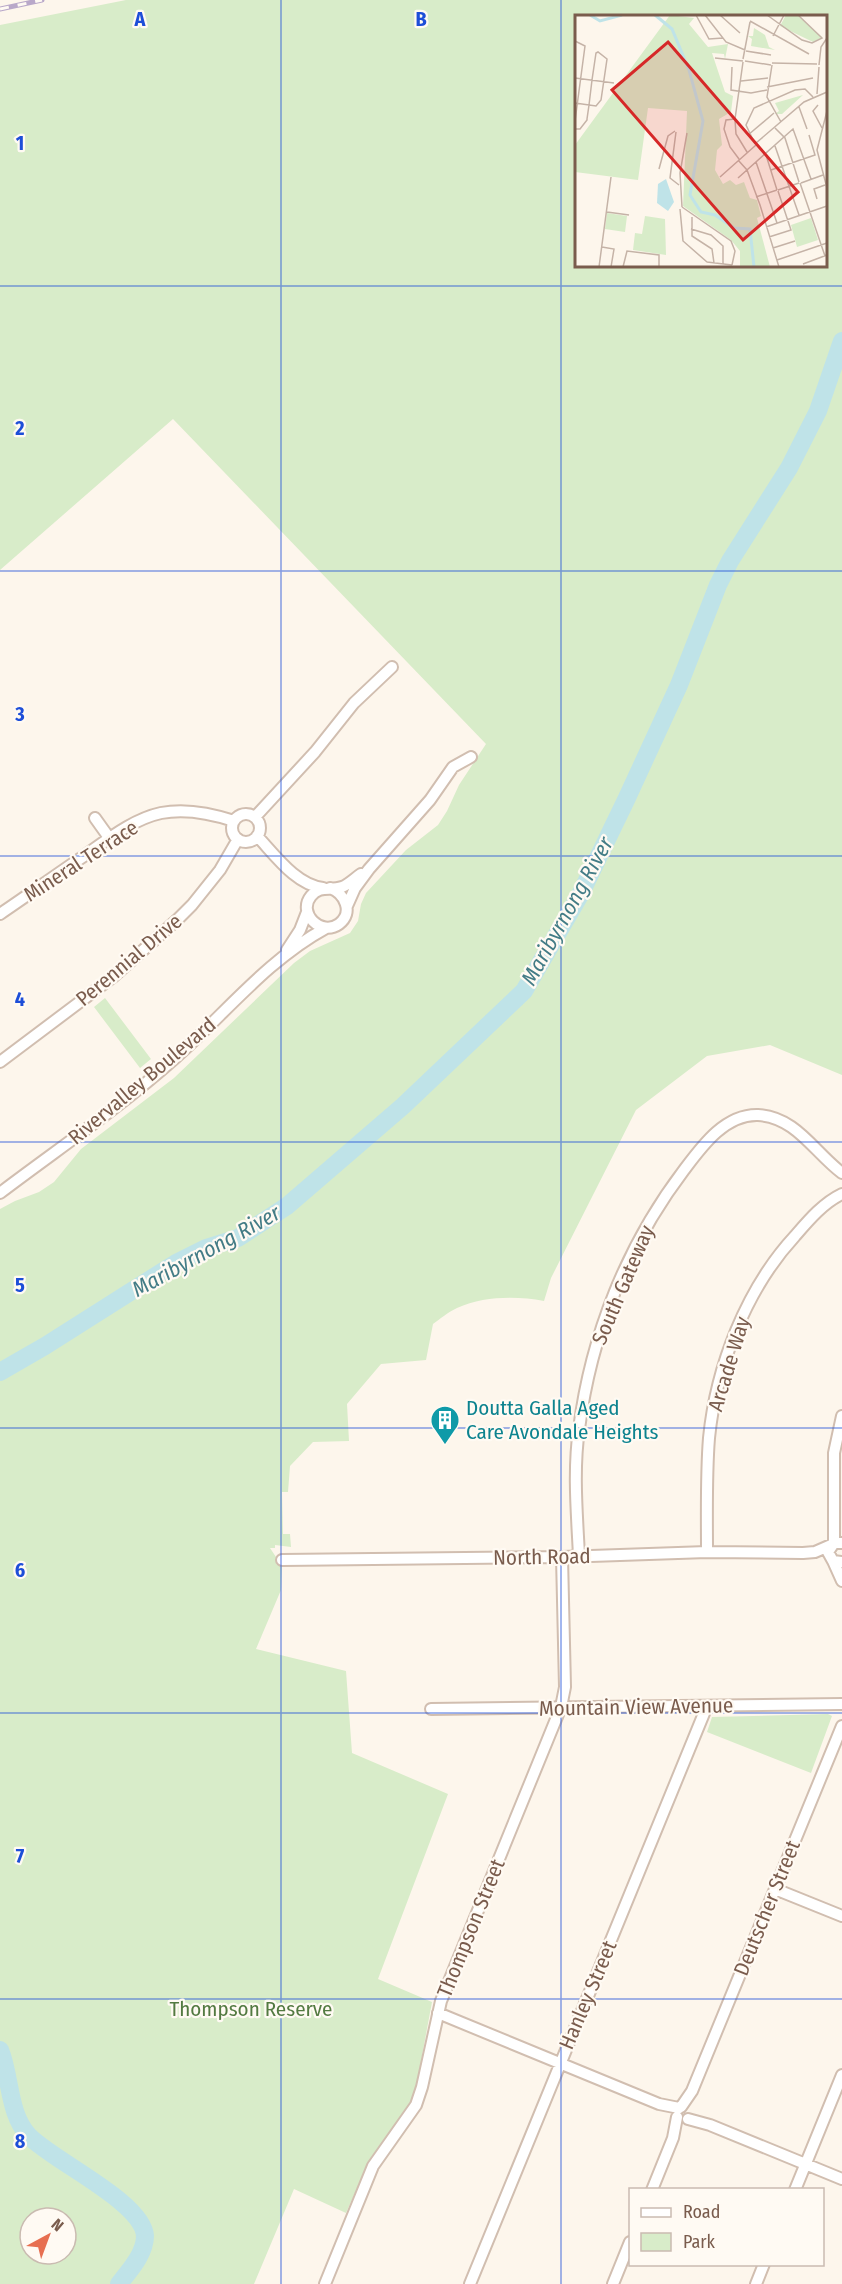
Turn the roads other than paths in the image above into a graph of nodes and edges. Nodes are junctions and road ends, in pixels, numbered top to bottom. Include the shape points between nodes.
1 (392, 667) dead end
2 (471, 757) dead end
3 (255, 817) junction
4 (95, 818) dead end
5 (234, 820) junction
6 (257, 836) junction
7 (110, 839) junction
8 (238, 839) junction
9 (284, 864) junction
10 (369, 869) junction
11 (326, 888) junction
12 (347, 906) junction
13 (307, 909) junction
14 (0, 914) edge
15 (326, 928) junction
16 (277, 962) junction
17 (0, 1062) edge
18 (841, 1184) edge
19 (0, 1193) edge
20 (842, 1416) edge
21 (836, 1550) edge
22 (707, 1552) junction
23 (579, 1556) junction
24 (562, 1557) junction
25 (282, 1560) dead end
26 (842, 1581) edge
27 (842, 1704) edge
28 (707, 1706) junction
29 (561, 1707) junction
30 (431, 1709) dead end
31 (842, 1726) edge
32 (775, 1889) junction
33 (842, 1916) edge
34 (438, 2013) junction
35 (560, 2063) junction
36 (842, 2075) edge
37 (683, 2114) junction
38 (805, 2164) junction
39 (842, 2179) edge
40 (653, 2188) edge
41 (796, 2188) edge
42 (629, 2245) edge
43 (764, 2266) edge
44 (325, 2284) edge
45 (470, 2284) edge
46 (614, 2284) edge
47 (756, 2284) edge

1 - 3 street via 354,703
2 - 10 street via 453,767 430,800
3 - 5 street via 242,814
3 - 6 street via 260,827
4 - 7 street
5 - 7 street, Mineral Terrace via 187,810 160,813
5 - 8 street via 233,830
6 - 8 street via 248,841
6 - 9 street
7 - 14 street, Mineral Terrace
8 - 17 street, Perennial Drive via 214,877 178,919 113,977
9 - 11 street via 308,884
9 - 13 street via 305,894
10 - 11 street via 344,886
10 - 12 street
11 - 12 street via 341,894
11 - 13 street via 312,894
12 - 15 street via 344,919
13 - 15 street via 313,922
13 - 16 street, Rivervalley Boulevard via 300,930
15 - 16 street, Rivervalley Boulevard
16 - 19 street, Rivervalley Boulevard via 153,1078
18 - 22 street, Arcade Way via 769,1266 739,1325 720,1384 710,1436
18 - 23 street, South Gateway via 828,1162 801,1133 782,1120 744,1116 718,1130 656,1209 609,1308 587,1379 576,1476
20 - 21 street via 834,1453
21 - 22 street, North Road
21 - 26 street
22 - 23 street, North Road
23 - 24 street, North Road
24 - 25 street, North Road
24 - 29 street, Thompson Street via 565,1687
27 - 28 street, Mountain View Avenue
28 - 29 street, Mountain View Avenue
28 - 35 street, Hanley Street
29 - 30 street, Mountain View Avenue
29 - 34 street, Thompson Street
31 - 32 street, Deutscher Street
32 - 33 street
32 - 37 street, Deutscher Street
34 - 35 street
34 - 44 street, Thompson Street via 416,2105 374,2166
35 - 37 street
35 - 45 street, Hanley Street
36 - 38 street
37 - 38 street
37 - 40 street, Deutscher Street
38 - 39 street
38 - 41 street
42 - 46 street
43 - 47 street

